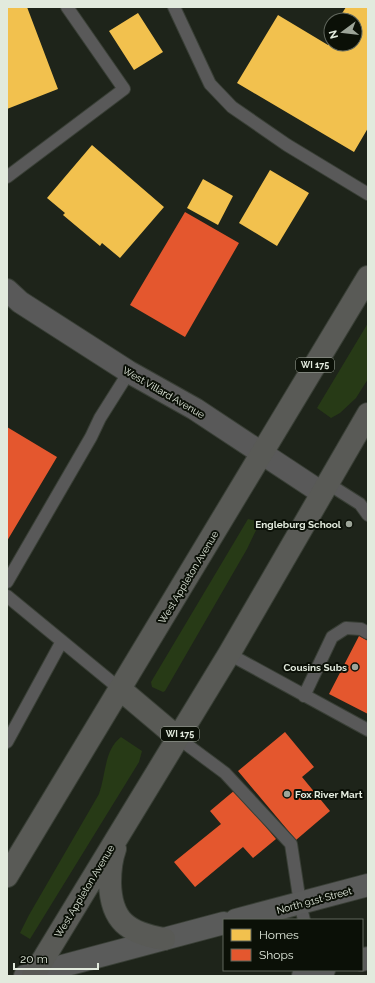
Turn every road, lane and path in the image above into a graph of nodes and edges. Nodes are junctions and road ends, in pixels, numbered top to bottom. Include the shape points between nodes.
1 (67, 7) edge
2 (174, 7) edge
3 (7, 177) edge
4 (368, 194) edge
5 (368, 277) edge
6 (7, 290) edge
7 (129, 372) junction
8 (368, 414) edge
9 (262, 453) junction
10 (324, 488) junction
11 (368, 516) edge
12 (7, 582) edge
13 (7, 596) edge
14 (368, 633) edge
15 (62, 641) junction
16 (229, 654) junction
17 (120, 689) junction
18 (304, 696) junction
19 (368, 730) edge
20 (178, 738) junction
21 (7, 742) edge
22 (119, 835) junction
23 (8, 871) edge
24 (368, 885) edge
25 (302, 912) edge
26 (244, 919) edge
27 (223, 923) edge
28 (164, 939) junction
29 (31, 975) edge

1 - 3 lane via 124,89
2 - 4 lane via 210,84 232,107 287,145
5 - 9 main road, West Appleton Avenue / WI 175
6 - 7 street, West Villard Avenue via 20,302
7 - 9 street, West Villard Avenue via 195,409
7 - 12 lane
8 - 10 main road, West Appleton Avenue / WI 175
9 - 10 street, West Villard Avenue via 288,471
9 - 17 main road, West Appleton Avenue / WI 175
10 - 11 lane via 360,504
10 - 16 main road, West Appleton Avenue / WI 175
13 - 15 lane
14 - 18 lane via 361,629 346,628 332,637
15 - 17 lane
15 - 21 lane
16 - 18 lane
16 - 20 main road, West Appleton Avenue / WI 175
17 - 20 main road
17 - 23 main road, West Appleton Avenue / WI 175
18 - 19 lane
20 - 22 main road, West Appleton Avenue / WI 175
20 - 25 lane via 225,772 290,844
22 - 28 main road via 110,869 112,904 120,920 129,928 149,937
22 - 29 main road, West Appleton Avenue / WI 175
24 - 25 main road, North 91st Street
25 - 26 main road, North 91st Street
27 - 28 main road
28 - 29 main road

